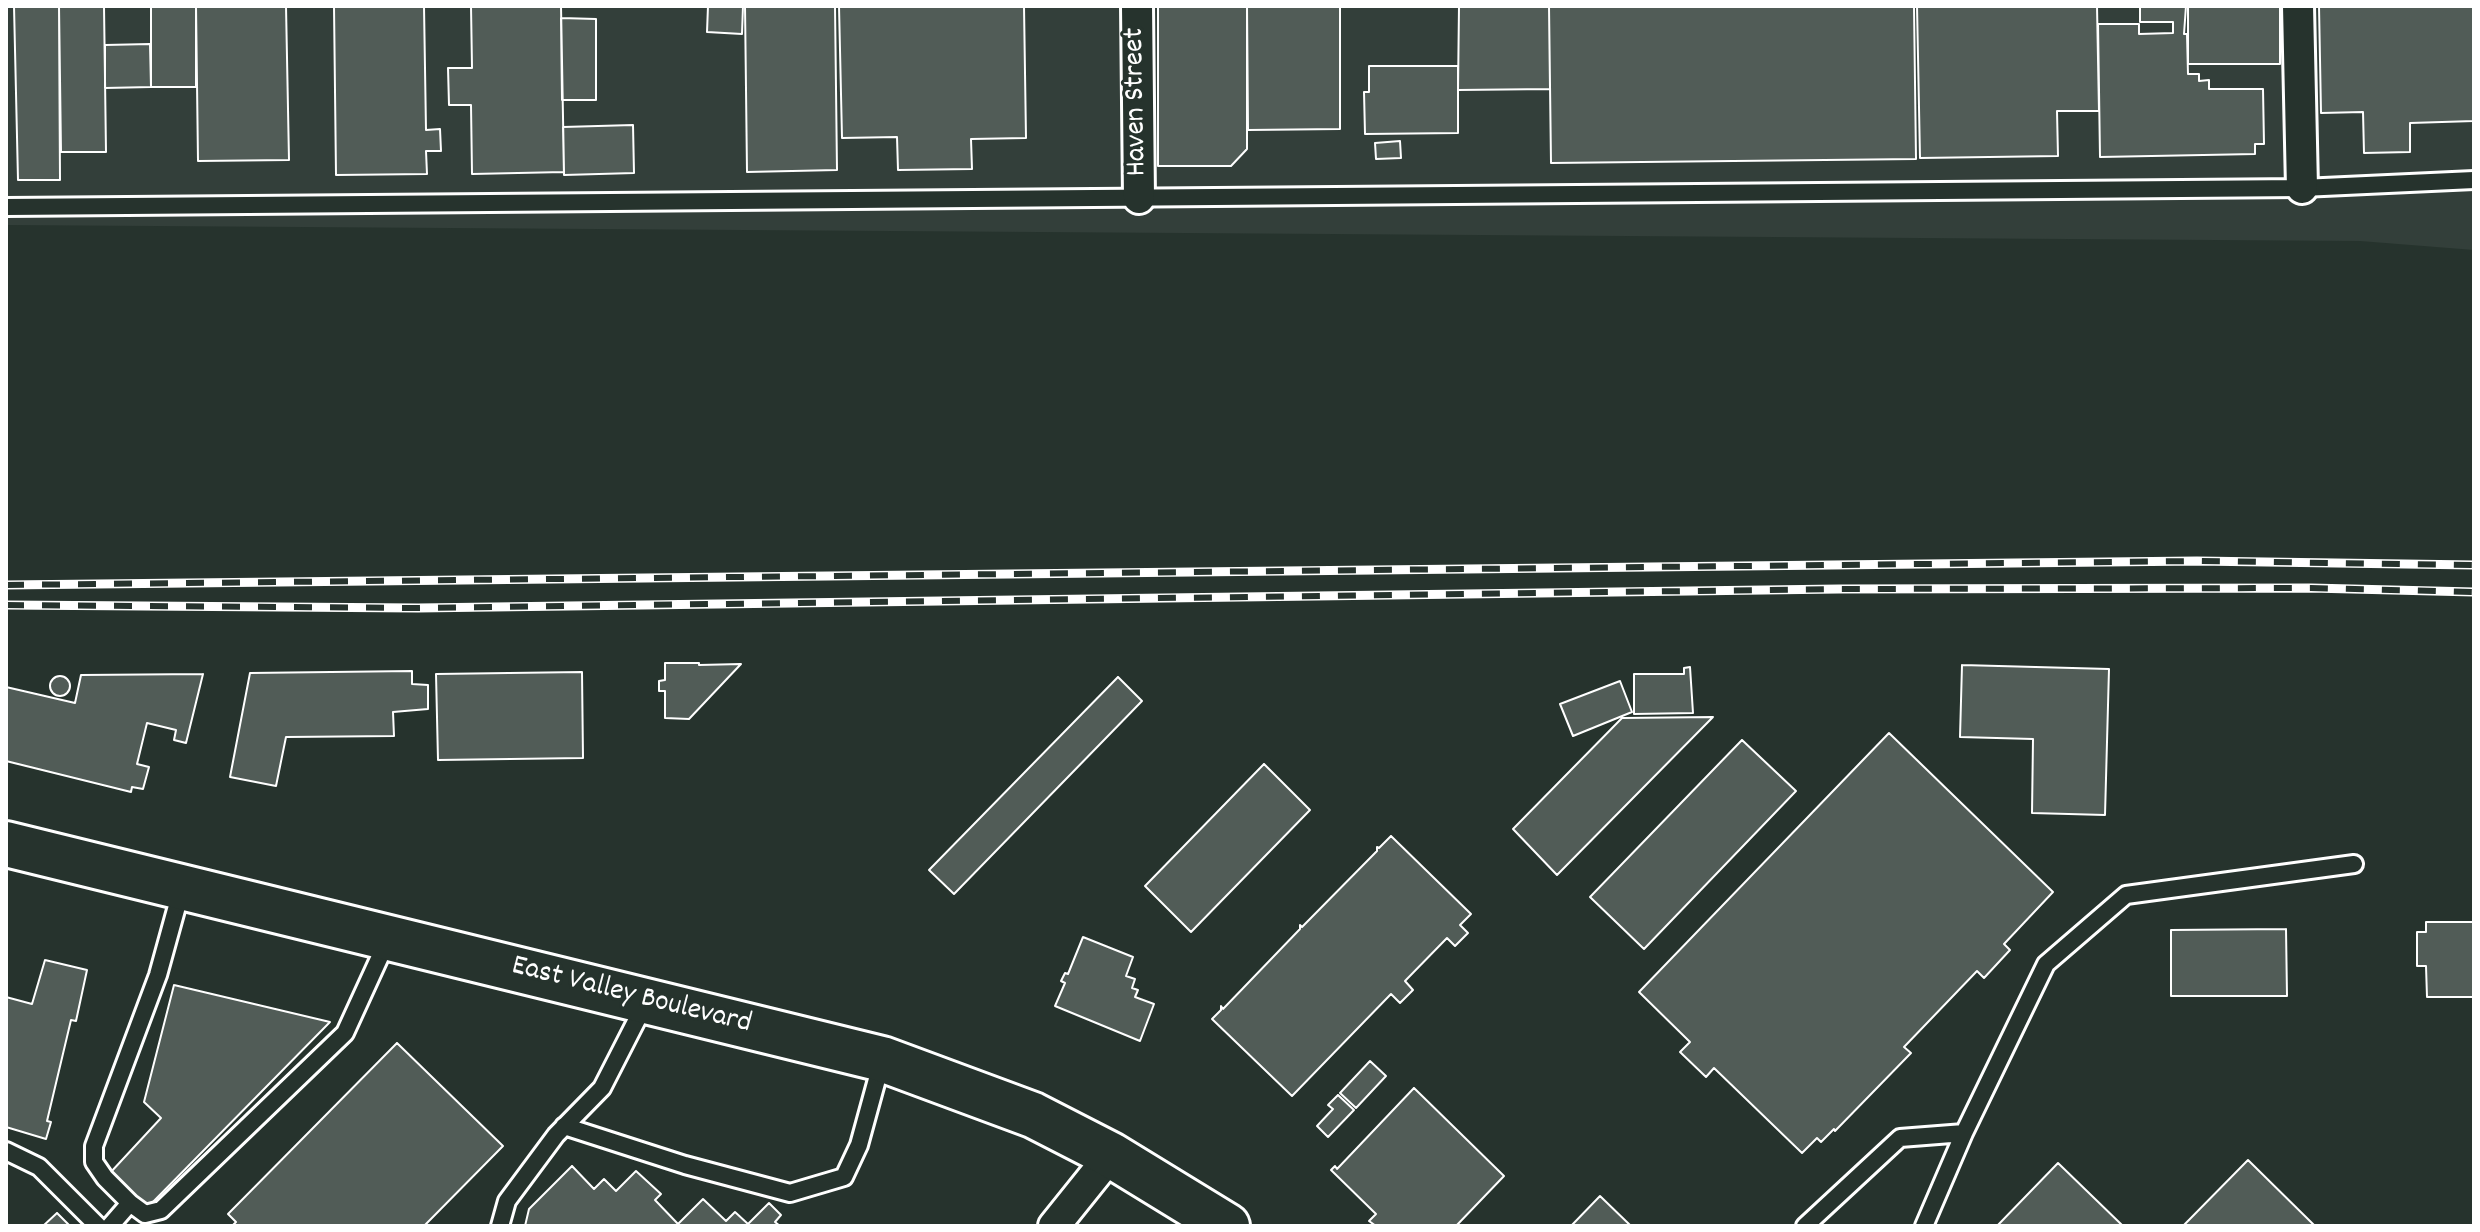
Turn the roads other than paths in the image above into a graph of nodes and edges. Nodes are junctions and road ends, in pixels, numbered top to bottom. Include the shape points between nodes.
1 (1137, 6) edge
2 (2298, 6) edge
3 (2474, 180) edge
4 (2302, 188) junction
5 (1139, 198) junction
6 (6, 207) edge
7 (6, 844) edge
8 (2354, 864) dead end
9 (182, 886) junction
10 (389, 937) junction
11 (647, 1001) junction
12 (882, 1059) junction
13 (564, 1126) junction
14 (1964, 1133) junction
15 (6, 1151) edge
16 (1111, 1155) junction
17 (130, 1203) junction
18 (98, 1226) edge
19 (110, 1226) edge
20 (500, 1226) edge
21 (1054, 1226) edge
22 (1227, 1226) edge
23 (1805, 1226) edge
24 (1924, 1226) edge

1 - 5 street, Haven Street
2 - 4 street
3 - 4 lane
4 - 5 lane
5 - 6 lane
7 - 9 main road, East Valley Boulevard
8 - 14 lane via 2126,895 2046,964
9 - 10 main road, East Valley Boulevard
9 - 17 lane via 158,975 94,1146 94,1162
10 - 11 main road, East Valley Boulevard
10 - 17 lane via 345,1033 161,1210 145,1214
11 - 12 main road, East Valley Boulevard
11 - 13 lane via 602,1088
12 - 13 lane via 859,1145 844,1177 790,1193
12 - 16 main road, East Valley Boulevard via 1033,1115
13 - 20 lane via 507,1201
14 - 23 lane via 1900,1138
14 - 24 lane
15 - 18 lane via 39,1167
16 - 21 street
16 - 22 main road, East Valley Boulevard
17 - 19 lane

